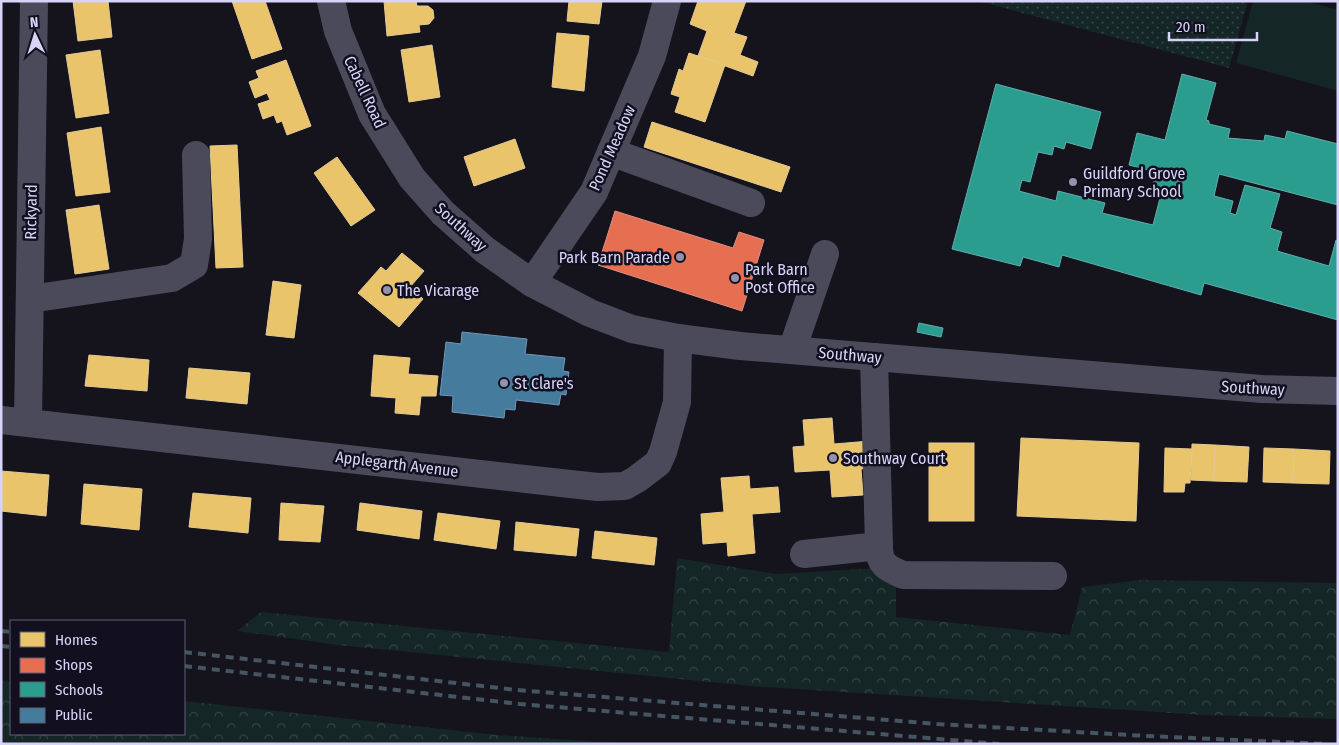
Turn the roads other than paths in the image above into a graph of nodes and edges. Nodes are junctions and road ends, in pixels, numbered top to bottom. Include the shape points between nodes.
1 (34, 1) edge
2 (332, 1) edge
3 (667, 1) edge
4 (611, 152) junction
5 (196, 155) dead end
6 (412, 178) joint
7 (751, 203) dead end
8 (825, 254) dead end
9 (532, 283) junction
10 (30, 299) junction
11 (678, 338) junction
12 (792, 350) junction
13 (874, 357) junction
14 (1338, 391) edge
15 (1, 420) edge
16 (28, 422) junction
17 (879, 546) junction
18 (804, 554) dead end
19 (1053, 576) dead end

1 - 10 street, Rickyard
2 - 6 street, Cabell Road via 338,31 372,114
3 - 4 street, Pond Meadow via 652,56
4 - 7 street
4 - 9 street, Pond Meadow via 594,192
5 - 10 street via 198,239 194,265 172,278
6 - 9 street, Southway via 443,213 485,250
8 - 12 street
9 - 11 street, Southway via 590,313 632,329
10 - 16 street, Rickyard
11 - 12 street, Southway
11 - 16 street, Applegarth Avenue via 677,402 663,452 658,463 625,486 570,484
12 - 13 street, Southway
13 - 14 street, Southway via 1262,389
13 - 17 street
15 - 16 street, Applegarth Avenue
17 - 18 street
17 - 19 street via 882,563 903,575

